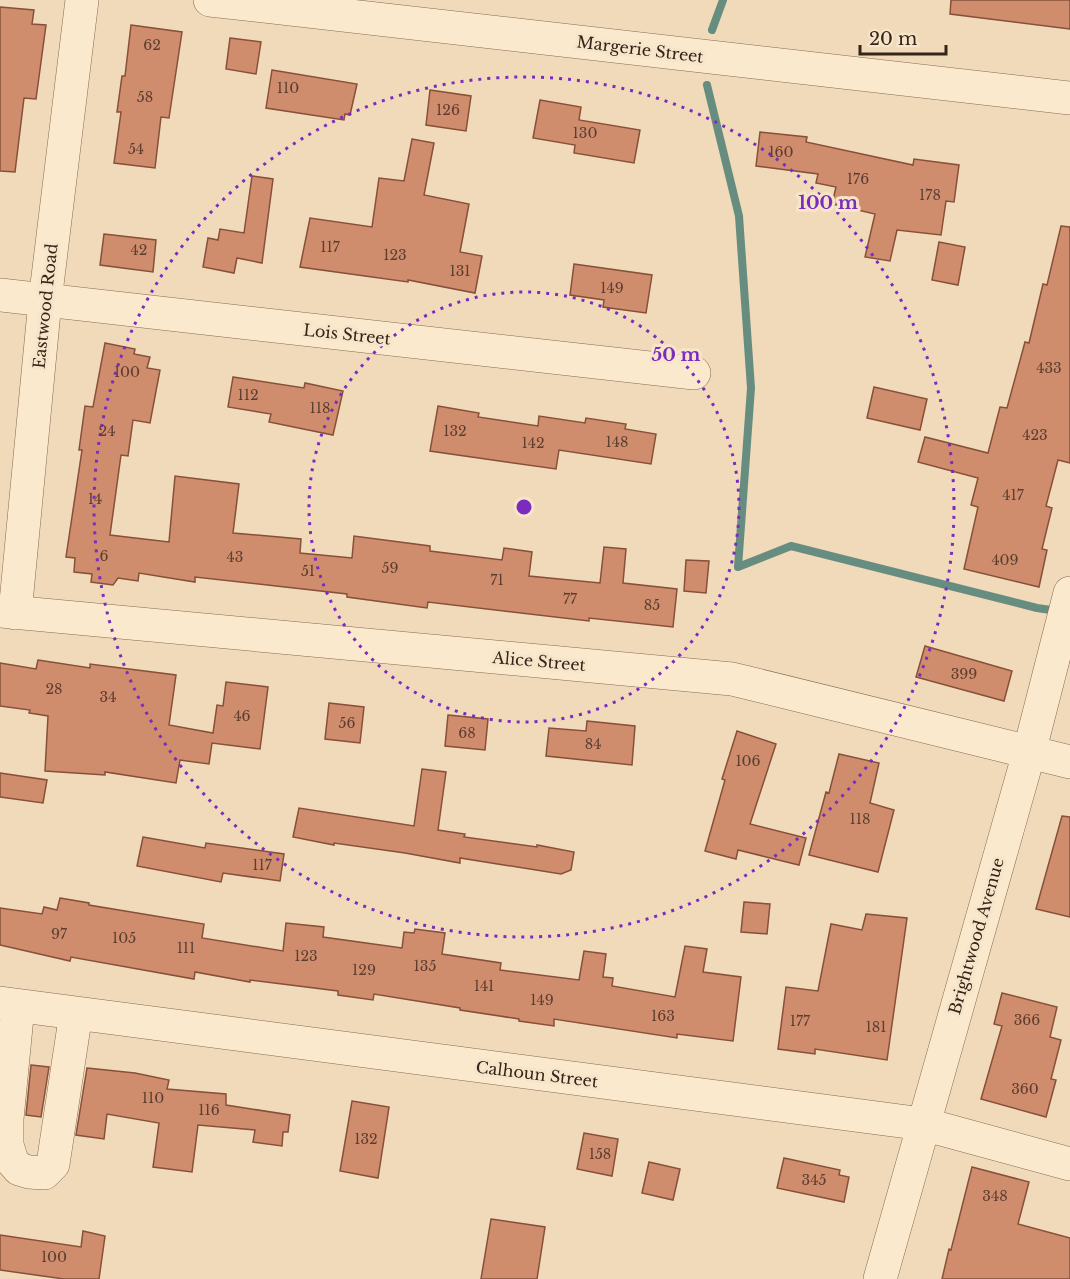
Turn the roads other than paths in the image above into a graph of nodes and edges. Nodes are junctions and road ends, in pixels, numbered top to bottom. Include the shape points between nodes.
1 (82, 0) edge
2 (210, 0) edge
3 (1070, 98) edge
4 (0, 295) edge
5 (45, 301) junction
6 (694, 373) dead end
7 (1066, 607) edge
8 (7, 612) edge
9 (1029, 753) junction
10 (1070, 762) edge
11 (9, 1005) edge
12 (76, 1013) junction
13 (923, 1124) junction
14 (1070, 1164) edge
15 (880, 1279) edge

1 - 5 street, Eastwood Road
2 - 3 street, Margerie Street
4 - 5 street, Lois Street
5 - 6 street, Lois Street
5 - 8 street, Eastwood Road
7 - 9 street, Brightwood Avenue
8 - 9 street, Alice Street via 732,679
9 - 10 street, Alice Street
9 - 13 street, Brightwood Avenue
11 - 12 street, Calhoun Street
11 - 12 street via 7,1145 12,1161 29,1172 44,1173 53,1164
12 - 13 street, Calhoun Street
13 - 14 street, Calhoun Street
13 - 15 street, Brightwood Avenue

